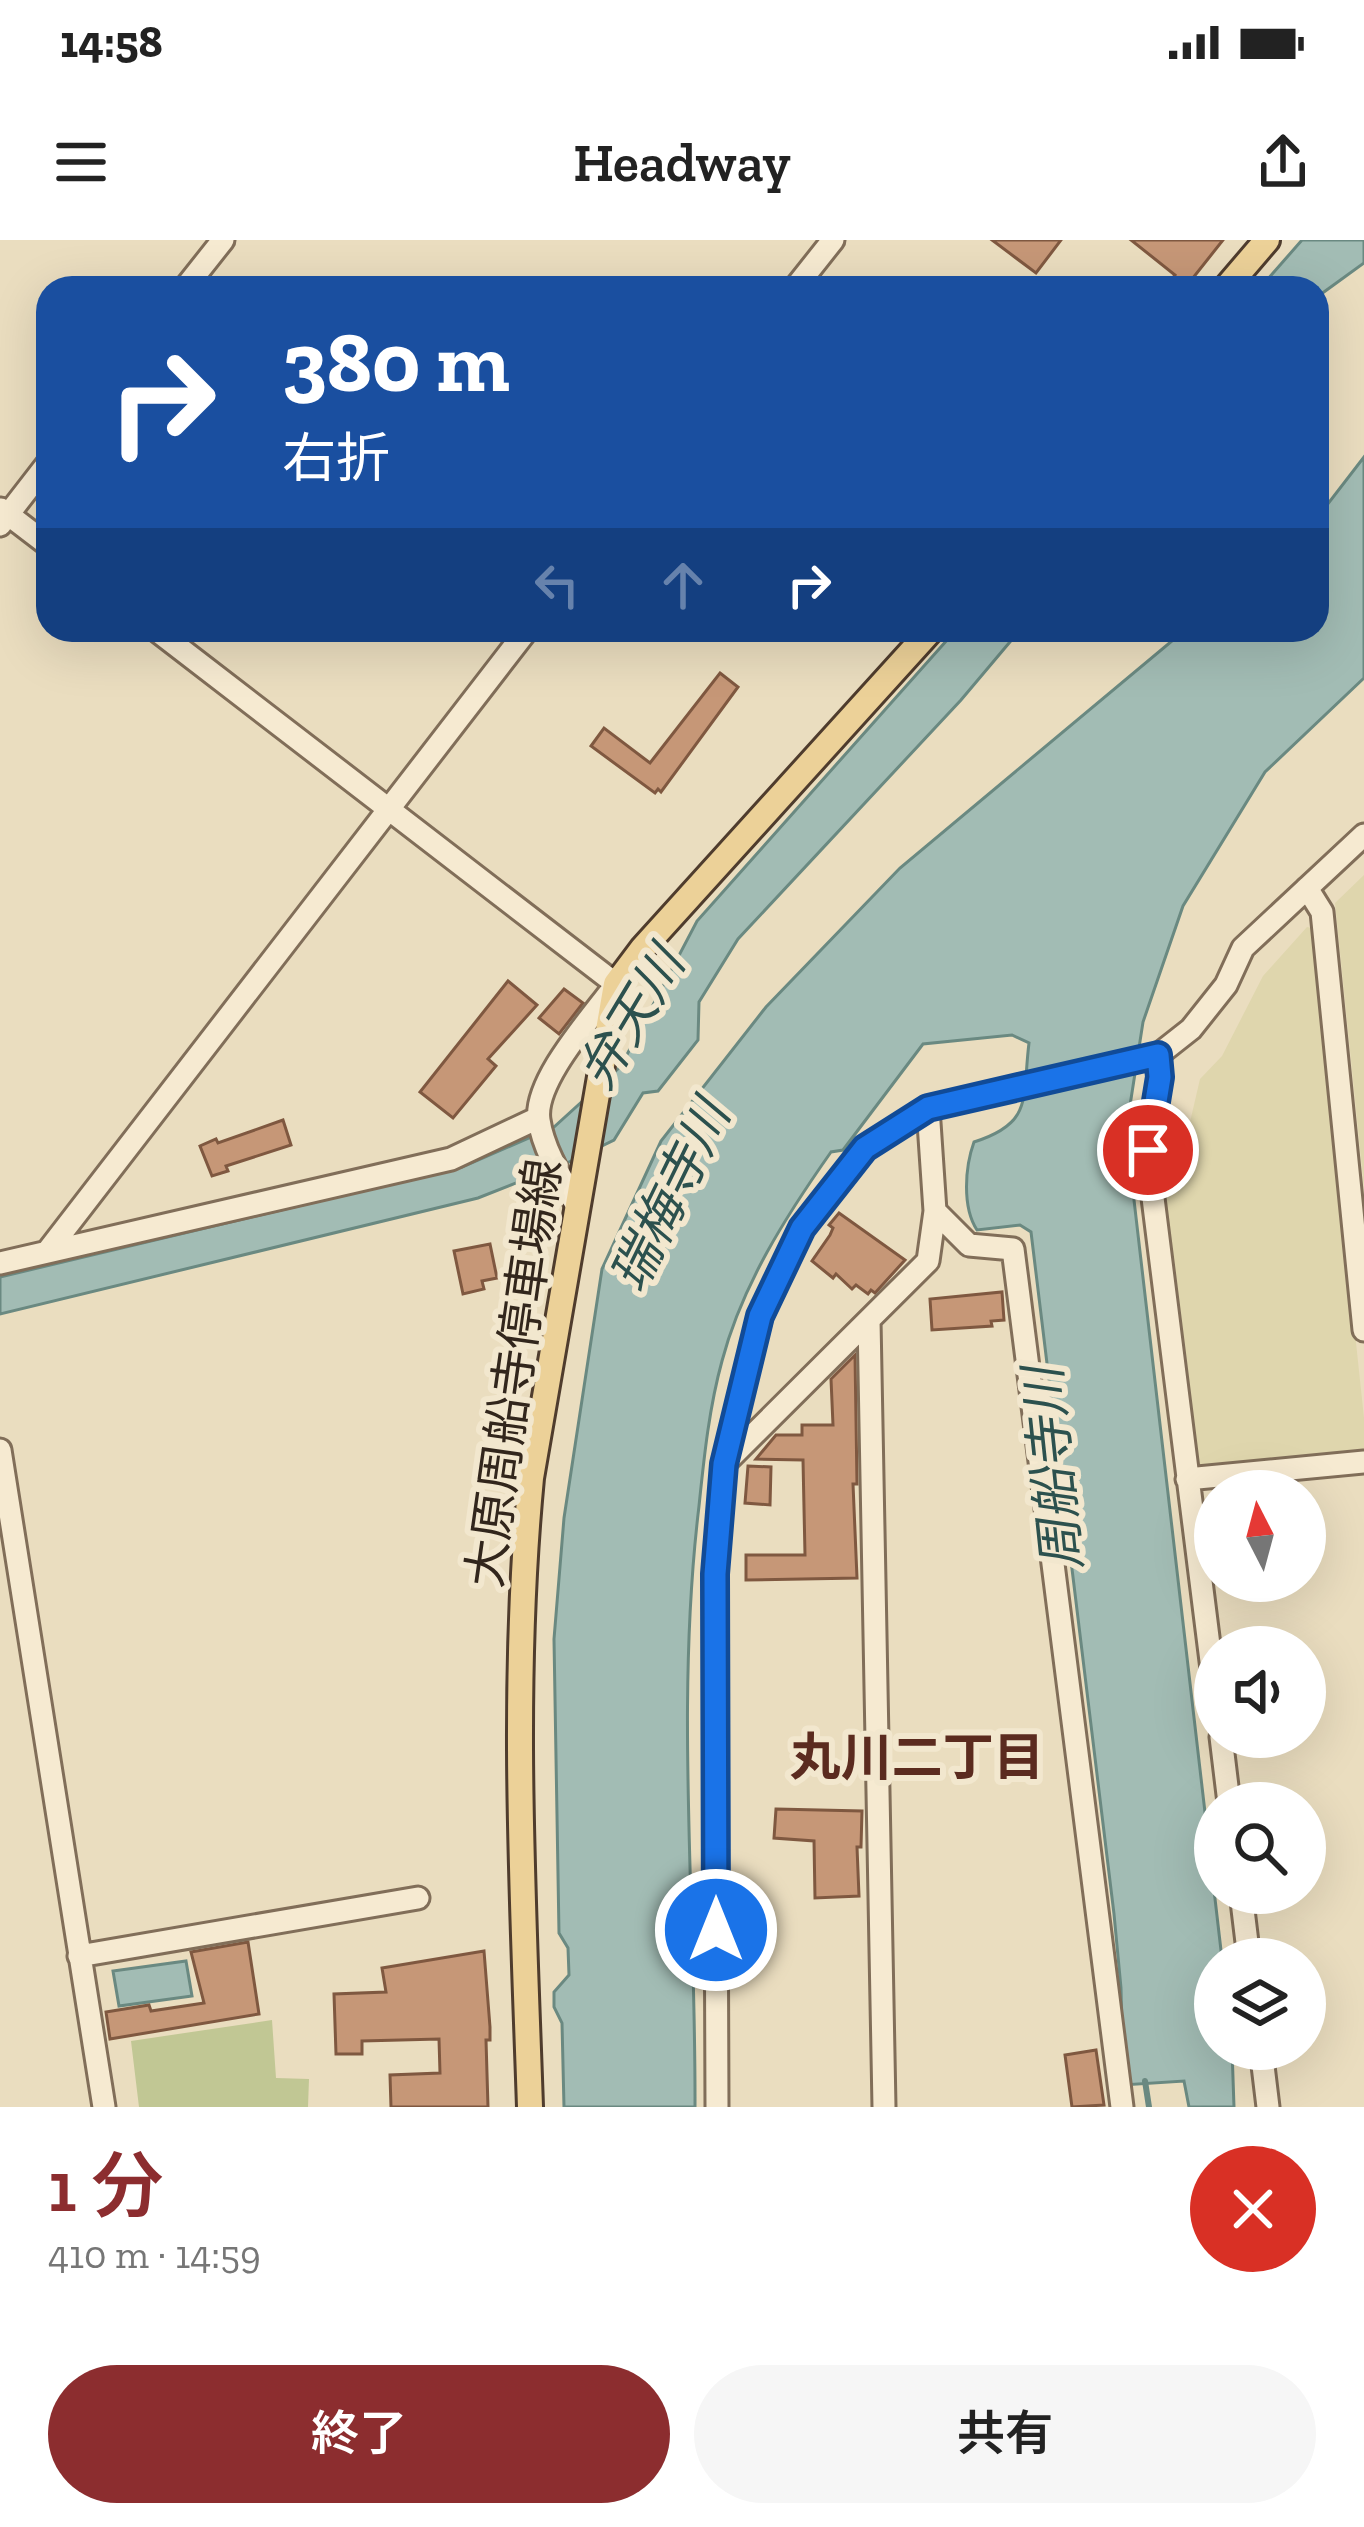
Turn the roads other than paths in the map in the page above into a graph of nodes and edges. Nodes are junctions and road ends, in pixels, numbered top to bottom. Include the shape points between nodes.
1 (223, 240) edge
2 (833, 240) edge
3 (1267, 240) edge
4 (194, 276) edge
5 (804, 276) edge
6 (1236, 276) edge
7 (36, 477) edge
8 (3, 516) edge
9 (36, 537) edge
10 (171, 642) edge
11 (518, 642) edge
12 (920, 642) edge
13 (386, 810) junction
14 (1364, 835) edge
15 (1307, 888) junction
16 (616, 984) junction
17 (1158, 1055) junction
18 (928, 1108) junction
19 (538, 1118) junction
20 (577, 1206) junction
21 (934, 1210) junction
22 (47, 1252) junction
23 (0, 1263) edge
24 (869, 1320) junction
25 (1364, 1330) edge
26 (0, 1450) edge
27 (1364, 1462) edge
28 (724, 1464) junction
29 (1187, 1479) junction
30 (1206, 1626) edge
31 (418, 1898) dead end
32 (80, 1956) junction
33 (1264, 2070) edge
34 (104, 2107) edge
35 (530, 2107) edge
36 (717, 2107) edge
37 (884, 2107) edge
38 (1121, 2107) edge
39 (1268, 2107) edge

1 - 4 street
2 - 5 street
3 - 6 main road
7 - 8 street
8 - 9 street
10 - 13 street
11 - 13 street
12 - 16 main road, 大原周船寺停車場線
13 - 16 street
13 - 22 street
14 - 15 street
15 - 17 street via 1243,948 1226,985
15 - 25 street via 1322,912
16 - 19 street via 547,1082
16 - 20 main road, 大原周船寺停車場線
17 - 18 street
17 - 29 street via 1148,1150
18 - 21 street
18 - 28 street via 865,1148 802,1228 760,1316
19 - 20 street
19 - 22 street via 451,1159
20 - 35 main road, 大原周船寺停車場線 via 527,1525 521,1690
21 - 24 street via 928,1261
21 - 38 street via 969,1245 1013,1250
22 - 23 street
24 - 28 street
24 - 37 street
26 - 32 street
27 - 29 street
28 - 36 street via 715,1574
29 - 30 street
31 - 32 street
32 - 34 street
33 - 39 street

